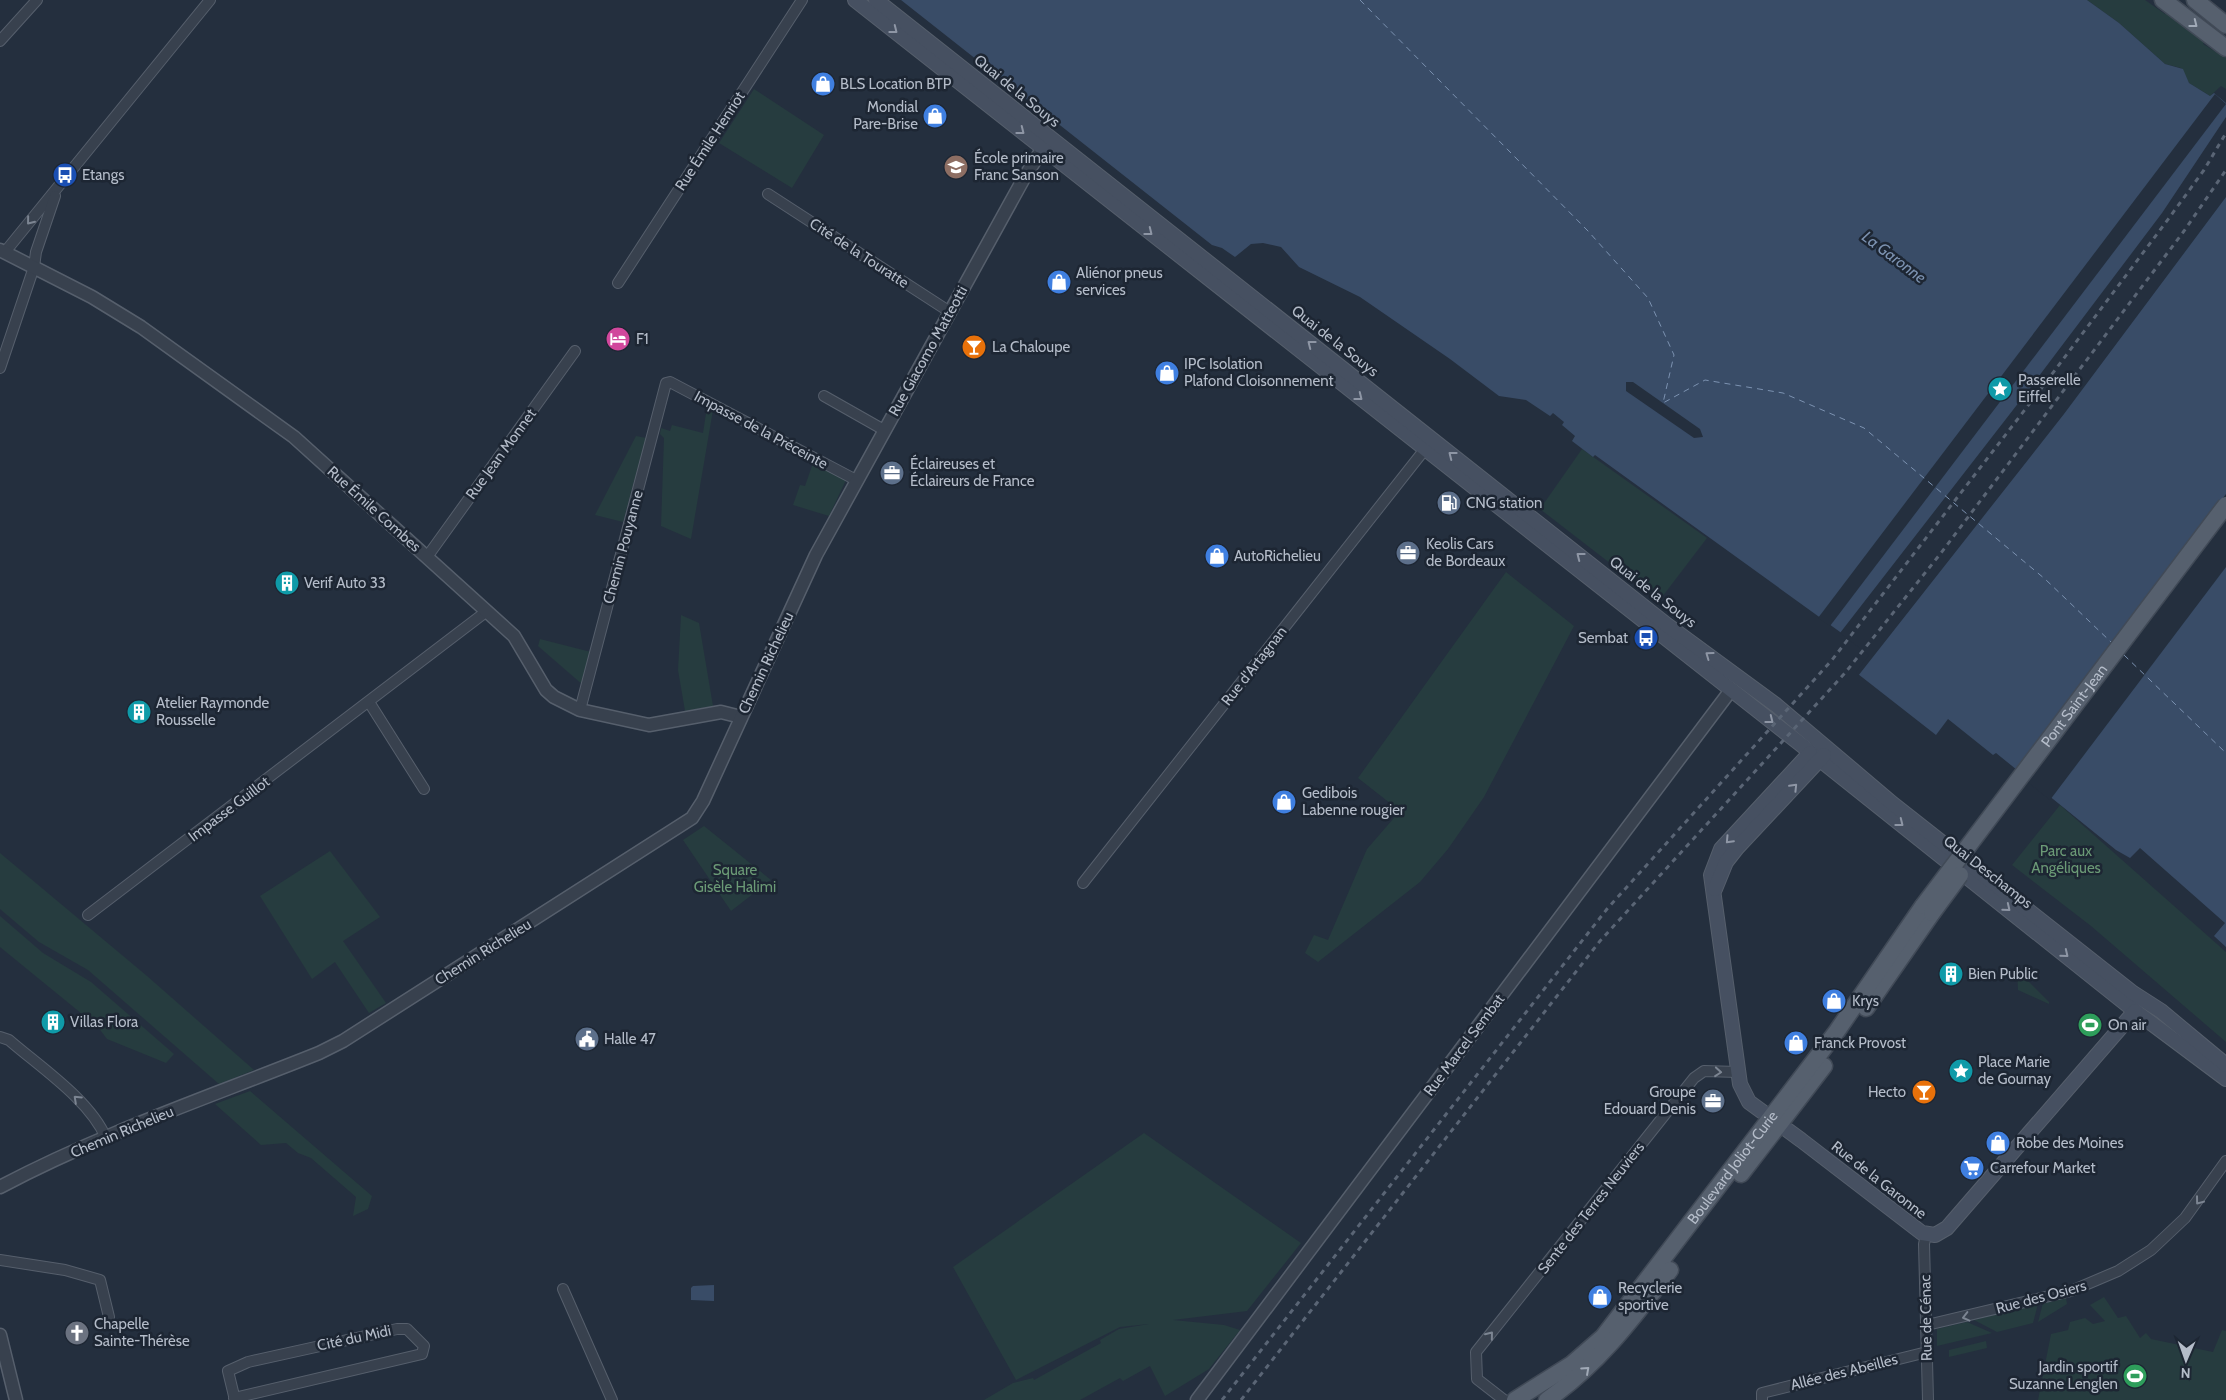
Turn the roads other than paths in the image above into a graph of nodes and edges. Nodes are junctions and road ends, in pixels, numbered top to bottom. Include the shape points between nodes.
1 (37, 0) edge
2 (210, 0) edge
3 (802, 0) edge
4 (856, 0) edge
5 (876, 0) edge
6 (2163, 0) edge
7 (2195, 0) edge
8 (2226, 25) edge
9 (0, 40) edge
10 (2226, 48) edge
11 (1046, 143) junction
12 (57, 191) junction
13 (768, 194) dead end
14 (3, 251) edge
15 (34, 267) junction
16 (618, 283) dead end
17 (950, 312) junction
18 (575, 351) dead end
19 (0, 368) edge
20 (666, 383) joint
21 (824, 396) dead end
22 (884, 430) junction
23 (1430, 444) junction
24 (856, 480) junction
25 (2226, 505) edge
26 (2226, 522) edge
27 (816, 555) joint
28 (427, 557) junction
29 (487, 611) junction
30 (1732, 672) junction
31 (1731, 690) junction
32 (369, 702) junction
33 (1776, 705) junction
34 (580, 710) junction
35 (741, 717) junction
36 (1819, 753) junction
37 (424, 789) dead end
38 (1083, 883) dead end
39 (1927, 910) junction
40 (88, 915) dead end
41 (2133, 992) junction
42 (2135, 1011) junction
43 (0, 1037) edge
44 (2210, 1052) junction
45 (2226, 1065) edge
46 (1738, 1072) junction
47 (2226, 1079) edge
48 (1775, 1121) junction
49 (106, 1138) junction
50 (2226, 1161) edge
51 (0, 1187) edge
52 (1926, 1235) junction
53 (0, 1260) edge
54 (563, 1289) dead end
55 (109, 1317) dead end
56 (1927, 1325) junction
57 (0, 1335) edge
58 (1927, 1352) junction
59 (1762, 1396) edge
60 (235, 1399) edge
61 (16, 1400) edge
62 (612, 1400) edge
63 (1197, 1400) edge
64 (1504, 1400) edge
65 (1515, 1400) edge
66 (1547, 1400) edge
67 (1928, 1400) edge

1 - 9 street
2 - 12 street
3 - 16 street, Rue Émile Henriot
4 -> 11 main road, Quai de la Souys
5 - 11 main road, Quai de la Souys
6 -> 10 main road
7 - 8 main road
11 - 17 street, Rue Giacomo Matteotti
11 - 23 main road, Quai de la Souys
12 -> 14 street
12 - 15 street
13 - 17 street, Cité de la Touratte
14 - 15 street, Rue Émile Combes
15 - 19 street
15 - 28 street, Rue Émile Combes via 141,327 294,438
17 - 22 street, Rue Giacomo Matteotti
18 - 28 street, Rue Jean Monnet
20 - 24 street, Impasse de la Préceinte via 670,382
20 - 34 street, Chemin Pouyanne
21 - 22 street
22 - 24 street, Rue Giacomo Matteotti
30 -> 23 main road, Quai de la Souys
23 - 31 main road, Quai de la Souys
23 - 38 street, Rue d'Artagnan
24 - 27 street, Rue Giacomo Matteotti
25 - 39 main road, Pont Saint-Jean, bridge
26 - 39 main road, Pont Saint-Jean, bridge
27 - 35 street, Chemin Richelieu
28 - 29 street, Rue Émile Combes
29 - 32 street, Impasse Guillot
29 - 34 street, Rue Émile Combes via 514,636 546,690
30 - 31 street
30 - 33 main road, Quai de la Souys
31 - 33 street
31 -> 36 main road, Quai Deschamps
31 - 63 street, Rue Marcel Sembat
32 - 37 street
32 - 40 street, Impasse Guillot
33 - 36 main road, Quai Deschamps
34 - 35 street, Rue Émile Combes via 649,725 721,712
35 - 49 street, Chemin Richelieu via 699,809 682,826 343,1041
36 - 41 main road, Quai Deschamps via 1893,804
36 -> 42 main road, Quai Deschamps
36 - 46 main road, Rue de la Garonne via 1721,849 1712,866
39 - 48 main road, Boulevard Joliot-Curie via 1883,985
41 - 42 main road
41 - 44 main road, Quai Deschamps
42 - 44 main road via 2144,1010 2152,1014
42 - 47 main road, Quai Deschamps
42 - 52 main road, Rue de la Garonne via 1947,1228 1938,1234
49 -> 43 street via 94,1117 79,1101 9,1040
44 - 45 main road, Quai Deschamps
46 - 48 main road, Rue de la Garonne via 1746,1100
64 -> 46 street, Sente des Terres Neuviers via 1477,1379 1476,1352 1694,1078 1704,1071
48 - 52 main road, Rue de la Garonne
48 - 65 main road, Boulevard Joliot-Curie via 1603,1337 1572,1364
66 -> 48 main road, Boulevard Joliot-Curie via 1585,1372 1616,1340
49 - 51 street, Chemin Richelieu
50 -> 56 street, Rue des Osiers via 2185,1218 2151,1250 2118,1271 2071,1291
52 - 56 street, Rue de Cénac
53 - 55 street via 65,1270 100,1280
54 - 62 street
56 - 58 street, Rue de Cénac
57 - 61 street
58 - 59 street, Allée des Abeilles
58 - 67 street, Rue de Cénac
60 - 60 street, Cité du Midi via 228,1371 248,1362 397,1328 407,1329 424,1346 422,1354

